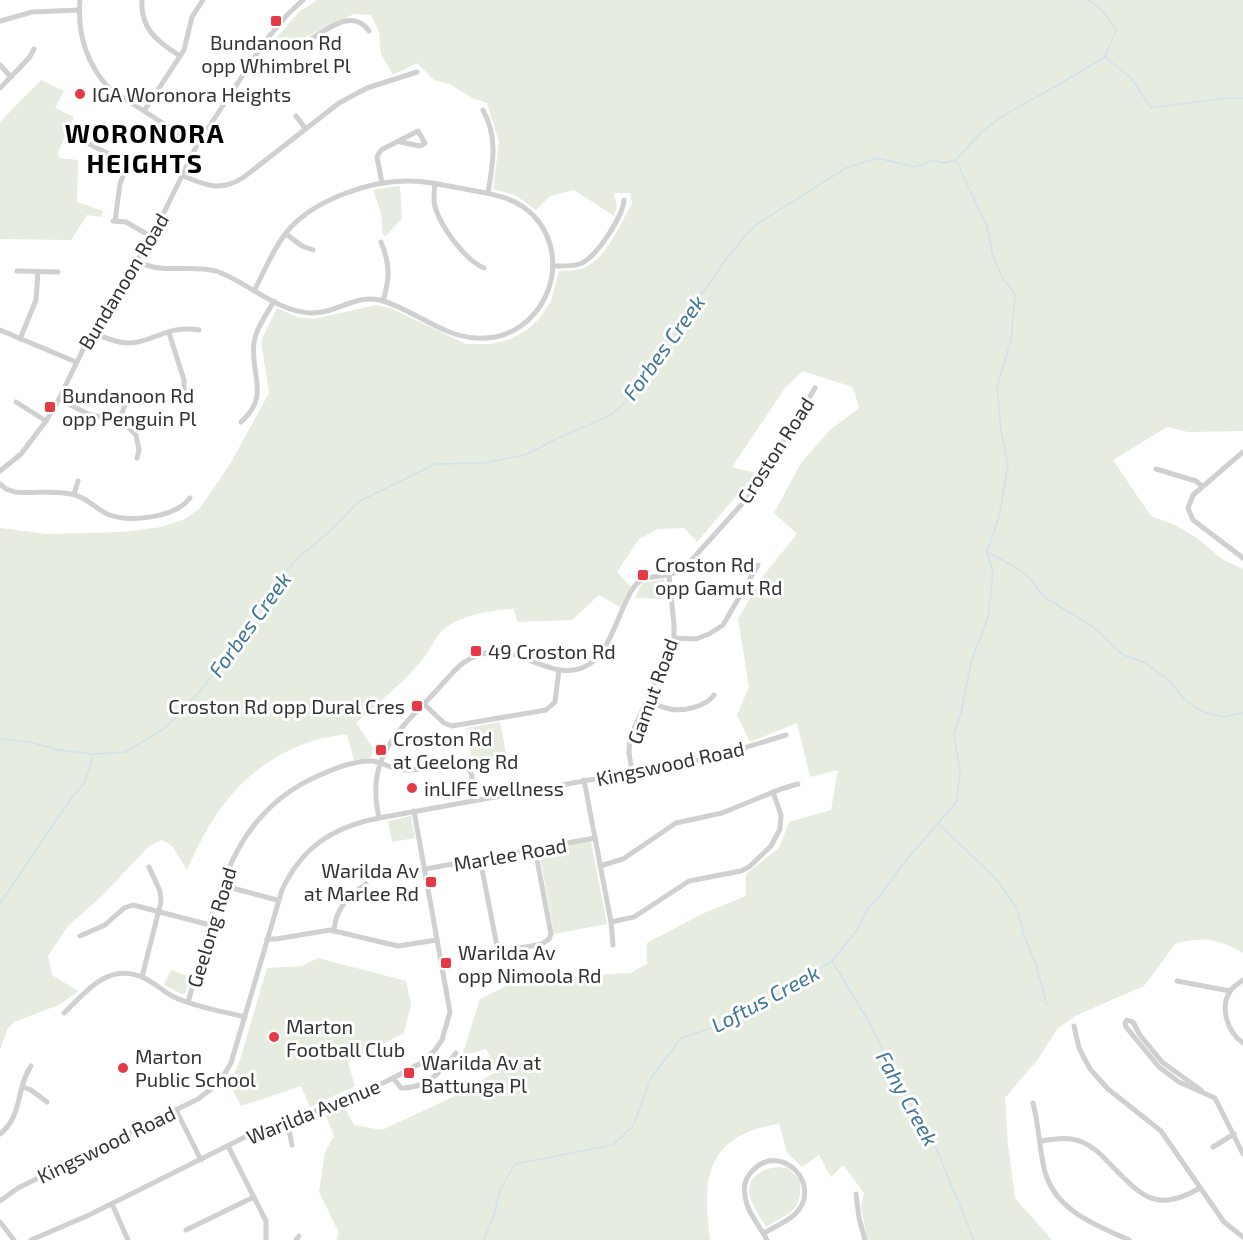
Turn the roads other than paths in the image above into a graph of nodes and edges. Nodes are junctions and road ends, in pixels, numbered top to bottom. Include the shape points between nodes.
1 (80, 0) edge
2 (142, 0) edge
3 (202, 0) edge
4 (303, 0) edge
5 (79, 10) junction
6 (0, 21) edge
7 (369, 32) dead end
8 (266, 40) junction
9 (34, 49) dead end
10 (180, 56) junction
11 (0, 65) edge
12 (417, 72) dead end
13 (11, 77) junction
14 (0, 88) edge
15 (483, 110) dead end
16 (144, 111) junction
17 (296, 116) dead end
18 (305, 128) junction
19 (400, 141) dead end
20 (89, 144) dead end
21 (197, 145) junction
22 (126, 168) junction
23 (144, 172) dead end
24 (181, 175) junction
25 (382, 183) junction
26 (435, 183) junction
27 (488, 193) junction
28 (624, 200) dead end
29 (286, 234) junction
30 (152, 237) junction
31 (381, 242) dead end
32 (313, 250) dead end
33 (137, 261) junction
34 (554, 266) junction
35 (484, 268) dead end
36 (17, 271) dead end
37 (38, 272) junction
38 (58, 272) dead end
39 (254, 291) junction
40 (273, 301) junction
41 (383, 301) junction
42 (0, 330) edge
43 (199, 330) dead end
44 (92, 331) junction
45 (169, 333) junction
46 (20, 339) junction
47 (76, 362) junction
48 (815, 388) dead end
49 (184, 397) dead end
50 (59, 399) junction
51 (16, 402) dead end
52 (126, 403) dead end
53 (119, 420) junction
54 (46, 421) junction
55 (241, 422) dead end
56 (1243, 452) edge
57 (137, 458) dead end
58 (1156, 469) dead end
59 (0, 471) edge
60 (78, 481) dead end
61 (0, 484) edge
62 (1202, 486) junction
63 (74, 494) junction
64 (190, 498) dead end
65 (1243, 558) edge
66 (758, 565) dead end
67 (669, 575) junction
68 (674, 638) junction
69 (559, 670) junction
70 (714, 695) dead end
71 (647, 700) junction
72 (424, 704) junction
73 (786, 735) dead end
74 (380, 763) junction
75 (632, 771) junction
76 (584, 780) junction
77 (798, 784) dead end
78 (773, 792) junction
79 (476, 800) junction
80 (414, 811) junction
81 (379, 818) junction
82 (595, 838) junction
83 (535, 849) junction
84 (480, 859) junction
85 (600, 866) junction
86 (149, 867) dead end
87 (425, 869) junction
88 (366, 884) dead end
89 (221, 885) junction
90 (277, 900) junction
91 (159, 912) junction
92 (610, 922) junction
93 (210, 925) junction
94 (334, 930) junction
95 (80, 936) dead end
96 (267, 939) junction
97 (437, 940) junction
98 (613, 945) dead end
99 (142, 977) junction
100 (1243, 980) edge
101 (1177, 981) dead end
102 (1230, 991) junction
103 (188, 1002) junction
104 (64, 1013) dead end
105 (245, 1017) junction
106 (1074, 1026) dead end
107 (1243, 1042) edge
108 (456, 1053) dead end
109 (32, 1066) dead end
110 (393, 1078) junction
111 (23, 1087) junction
112 (1201, 1090) junction
113 (47, 1102) dead end
114 (1033, 1103) dead end
115 (177, 1110) junction
116 (287, 1121) junction
117 (0, 1134) edge
118 (1234, 1134) junction
119 (1041, 1141) junction
120 (292, 1145) dead end
121 (228, 1146) junction
122 (1213, 1148) dead end
123 (1243, 1154) edge
124 (201, 1160) junction
125 (1200, 1188) junction
126 (856, 1194) dead end
127 (254, 1197) junction
128 (0, 1200) edge
129 (112, 1204) junction
130 (0, 1222) edge
131 (186, 1230) dead end
132 (764, 1233) junction
133 (1243, 1237) edge
134 (14, 1240) edge
135 (31, 1240) edge
136 (128, 1240) edge
137 (266, 1240) edge
138 (767, 1240) edge
139 (865, 1240) edge
140 (1129, 1240) edge

1 - 5 street
2 - 10 street via 144,20 153,36
3 - 10 street via 192,17
4 - 8 street, Bundanoon Road
5 - 6 street via 33,12
5 - 16 street via 89,58 113,90
7 - 8 street via 360,22 349,20 289,49 279,49
8 - 21 street, Bundanoon Road
9 - 13 street
10 - 16 street
11 - 13 street
12 - 18 street via 357,93
13 - 14 street
15 - 27 street via 494,139
16 - 21 street
17 - 18 street
18 - 24 street via 230,184 209,186
19 - 25 street via 378,154
20 - 22 street via 123,161
21 - 24 street, Bundanoon Road
22 - 23 street
22 - 30 street via 113,221 126,222
24 - 30 street, Bundanoon Road
25 - 26 street
25 - 29 street via 323,203
26 - 27 street
26 - 35 street via 434,204 439,218 467,257
27 - 34 street via 510,199 533,216 548,238
28 - 34 street via 620,215 591,257 574,266
29 - 32 street
29 - 39 street
30 - 33 street, Bundanoon Road
31 - 41 street via 389,271
33 - 39 street via 149,267 216,271
33 - 44 street, Bundanoon Road
34 - 41 street via 548,292 537,311 518,328 493,337 459,335
36 - 37 street
37 - 38 street
37 - 46 street via 36,300
39 - 40 street
40 - 41 street via 293,310 316,313 362,300
40 - 55 street via 254,344 258,397
42 - 46 street
43 - 45 street
44 - 45 street via 111,342 126,344
44 - 47 street, Bundanoon Road
45 - 49 street via 184,380
46 - 47 street
47 - 50 street, Bundanoon Road
48 - 67 street, Croston Road via 752,493 691,562
50 - 53 street via 88,414
50 - 54 street, Bundanoon Road
51 - 54 street
52 - 53 street
53 - 57 street via 136,435
54 - 59 street, Bundanoon Road via 26,449
56 - 62 street
58 - 62 street
60 - 63 street
61 - 63 street via 15,492
62 - 65 street via 1190,499 1191,517
63 - 64 street via 101,511 120,516 162,515 181,507
66 - 68 street via 723,625 702,637
67 - 68 street, Gamut Road
67 - 69 street, Croston Road via 648,578 634,587 594,661 577,669
68 - 71 street, Gamut Road
69 - 72 street via 511,653 484,653 460,665
69 - 72 street via 555,702 546,710 452,726
70 - 71 street via 705,704 677,710
71 - 75 street, Gamut Road via 630,738
72 - 74 street via 393,738
73 - 75 street, Kingswood Road via 711,758
74 - 79 street, Geelong Road via 402,770 462,765 471,773
74 - 81 street via 375,793
74 - 89 street, Geelong Road via 337,768 308,780 281,798 249,831
75 - 76 street, Kingswood Road
76 - 79 street, Kingswood Road
76 - 82 street
77 - 78 street
78 - 85 street via 722,813 676,823 618,861
78 - 92 street via 781,815 780,830 753,864 741,871 689,880 634,917
79 - 80 street, Kingswood Road
80 - 81 street, Kingswood Road
80 - 87 street, Warilda Avenue
81 - 90 street, Kingswood Road via 346,826 315,846 292,871
82 - 83 street, Marlee Road
82 - 85 street
83 - 84 street, Marlee Road
83 - 84 street via 551,934 542,944 504,951 497,946
84 - 87 street, Marlee Road
85 - 92 street
86 - 91 street via 160,891
87 - 97 street, Warilda Avenue
88 - 94 street via 344,902
89 - 90 street
89 - 93 street, Geelong Road
90 - 96 street, Kingswood Road
91 - 93 street
91 - 95 street via 130,905 105,925
91 - 99 street
92 - 98 street
93 - 103 street, Geelong Road
94 - 96 street
94 - 97 street via 398,946
96 - 105 street, Kingswood Road
97 - 110 street, Warilda Avenue via 449,1004 442,1040 421,1063
99 - 103 street
99 - 104 street via 123,974 104,978
100 - 102 street
101 - 102 street
102 - 107 street via 1226,1017 1234,1036
103 - 105 street
105 - 115 street, Kingswood Road via 225,1077 207,1094
106 - 125 street via 1090,1069 1108,1089 1161,1131
108 - 110 street via 441,1071 422,1084 401,1088
109 - 111 street
110 - 116 street, Warilda Avenue
111 - 113 street
111 - 117 street via 12,1123
112 - 112 street via 1179,1082 1159,1067 1126,1027 1126,1020 1133,1022 1162,1062
112 - 118 street via 1218,1102
114 - 119 street
115 - 124 street
115 - 128 street, Kingswood Road
116 - 120 street
116 - 121 street, Warilda Avenue
118 - 122 street
118 - 123 street
119 - 125 street via 1067,1138 1085,1143 1136,1190 1155,1199 1176,1200
119 - 140 street via 1049,1181 1072,1211
121 - 124 street, Warilda Avenue
121 - 127 street
124 - 129 street, Warilda Avenue
125 - 133 street via 1224,1222
126 - 139 street
127 - 131 street
127 - 137 street via 266,1221
129 - 135 street, Warilda Avenue
129 - 136 street
130 - 134 street
132 - 132 street via 745,1199 745,1182 760,1164 779,1161 791,1165 802,1178 804,1200 791,1218
132 - 138 street

